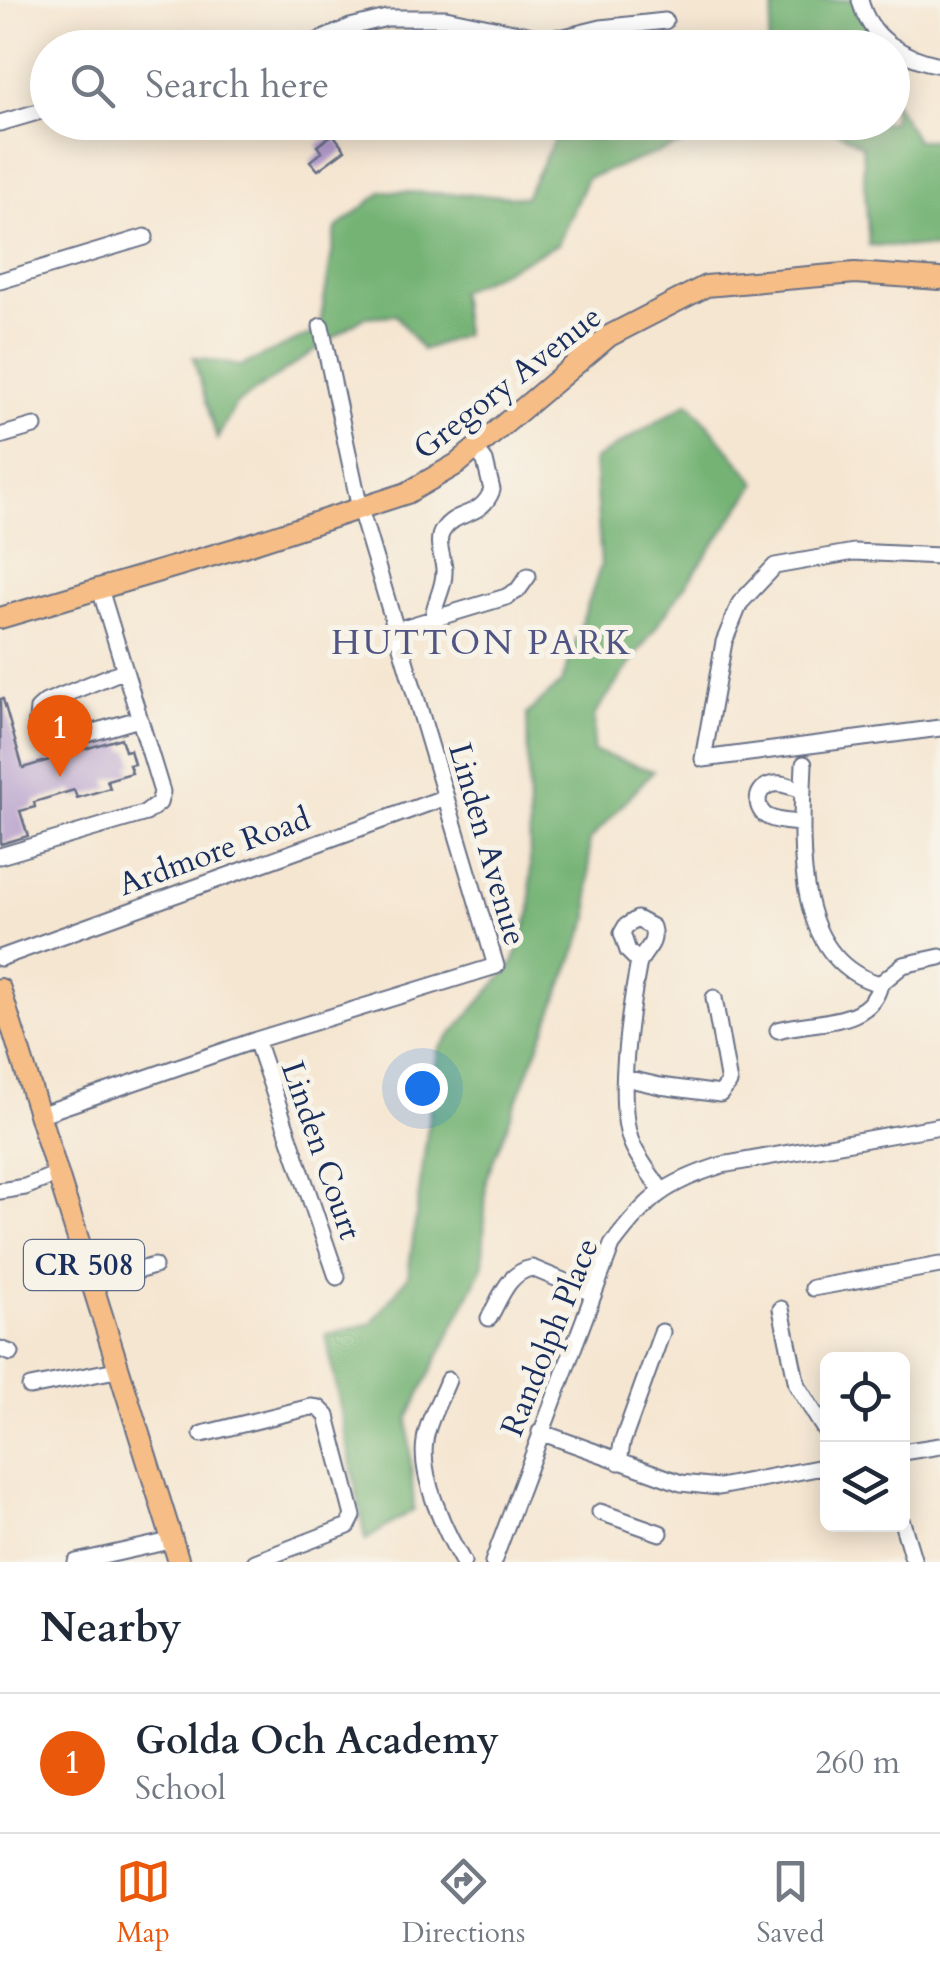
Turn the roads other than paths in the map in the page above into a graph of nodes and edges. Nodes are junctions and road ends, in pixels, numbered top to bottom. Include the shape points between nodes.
1 (860, 0) edge
2 (664, 21) dead end
3 (343, 30) edge
4 (504, 30) edge
5 (594, 30) edge
6 (876, 30) edge
7 (910, 53) edge
8 (940, 65) edge
9 (30, 115) edge
10 (0, 124) edge
11 (145, 236) dead end
12 (940, 280) edge
13 (0, 282) edge
14 (321, 326) dead end
15 (34, 426) dead end
16 (0, 436) edge
17 (475, 448) junction
18 (360, 509) junction
19 (940, 556) edge
20 (528, 576) dead end
21 (100, 588) junction
22 (433, 617) junction
23 (0, 618) edge
24 (396, 630) junction
25 (125, 670) junction
26 (140, 719) junction
27 (940, 728) edge
28 (804, 764) dead end
29 (802, 790) junction
30 (446, 797) junction
31 (802, 823) junction
32 (0, 856) edge
33 (0, 958) edge
34 (940, 958) edge
35 (638, 961) dead end
36 (880, 984) junction
37 (0, 989) edge
38 (714, 998) dead end
39 (778, 1030) dead end
40 (6, 1031) edge
41 (256, 1040) junction
42 (625, 1078) junction
43 (40, 1114) junction
44 (940, 1126) edge
45 (57, 1174) junction
46 (661, 1190) junction
47 (0, 1191) edge
48 (940, 1265) edge
49 (154, 1266) dead end
50 (337, 1276) dead end
51 (90, 1284) junction
52 (813, 1288) dead end
53 (592, 1293) junction
54 (781, 1309) dead end
55 (489, 1318) dead end
56 (662, 1332) dead end
57 (116, 1370) junction
58 (448, 1380) dead end
59 (30, 1387) dead end
60 (820, 1422) edge
61 (540, 1432) junction
62 (202, 1434) dead end
63 (940, 1446) edge
64 (910, 1451) edge
65 (618, 1462) junction
66 (820, 1467) edge
67 (600, 1512) dead end
68 (905, 1532) edge
69 (660, 1533) dead end
70 (170, 1540) junction
71 (76, 1562) edge
72 (179, 1562) edge
73 (255, 1562) edge
74 (463, 1562) edge
75 (493, 1562) edge
76 (914, 1562) edge

1 - 6 street
2 - 5 street
3 - 4 street via 386,18 446,18
7 - 8 street
9 - 10 street
11 - 13 street
12 - 17 main road, Gregory Avenue via 855,274 706,286 609,336
14 - 18 street, Linden Avenue
15 - 16 street
17 - 18 main road, Gregory Avenue via 407,493
17 - 22 street via 492,490 478,510 441,532 444,573
18 - 21 main road, Gregory Avenue
18 - 24 street, Linden Avenue
19 - 27 street via 854,552 776,566 740,603 724,642 704,759
20 - 22 street via 506,597
21 - 23 main road, Gregory Avenue
21 - 25 street
22 - 24 street
24 - 30 street, Linden Avenue
25 - 26 street
25 - 26 street via 46,702 38,708 36,729 56,742
26 - 32 street via 160,803 146,813
28 - 29 street
29 - 31 street
29 - 31 street via 769,785 758,796 763,814
30 - 33 street, Ardmore Road
30 - 41 street, Linden Avenue via 496,966
31 - 36 street via 808,905 824,944 858,978
34 - 36 street via 903,964
35 - 42 street
36 - 39 street via 866,1010
37 - 40 main road, CR 508
38 - 42 street via 729,1083 720,1094
40 - 43 main road, CR 508
41 - 43 street, Linden Avenue
41 - 50 street, Linden Court
42 - 46 street via 630,1141
43 - 45 main road, CR 508
44 - 46 street, Randolph Place via 722,1165
45 - 47 street
45 - 51 main road, CR 508
46 - 53 street, Randolph Place via 612,1245
48 - 52 street
49 - 51 street
51 - 57 main road, CR 508
53 - 55 street via 532,1268 512,1277
53 - 61 street, Randolph Place
54 - 60 street via 797,1385
56 - 65 street
57 - 59 street
57 - 70 main road, CR 508
58 - 74 street via 424,1441 441,1523
61 - 65 street
61 - 75 street, Randolph Place
62 - 73 street via 312,1407 326,1416 353,1516 348,1526
63 - 64 street
65 - 66 street via 682,1483 720,1486
67 - 69 street
68 - 76 street
70 - 71 street
70 - 72 main road, CR 508

